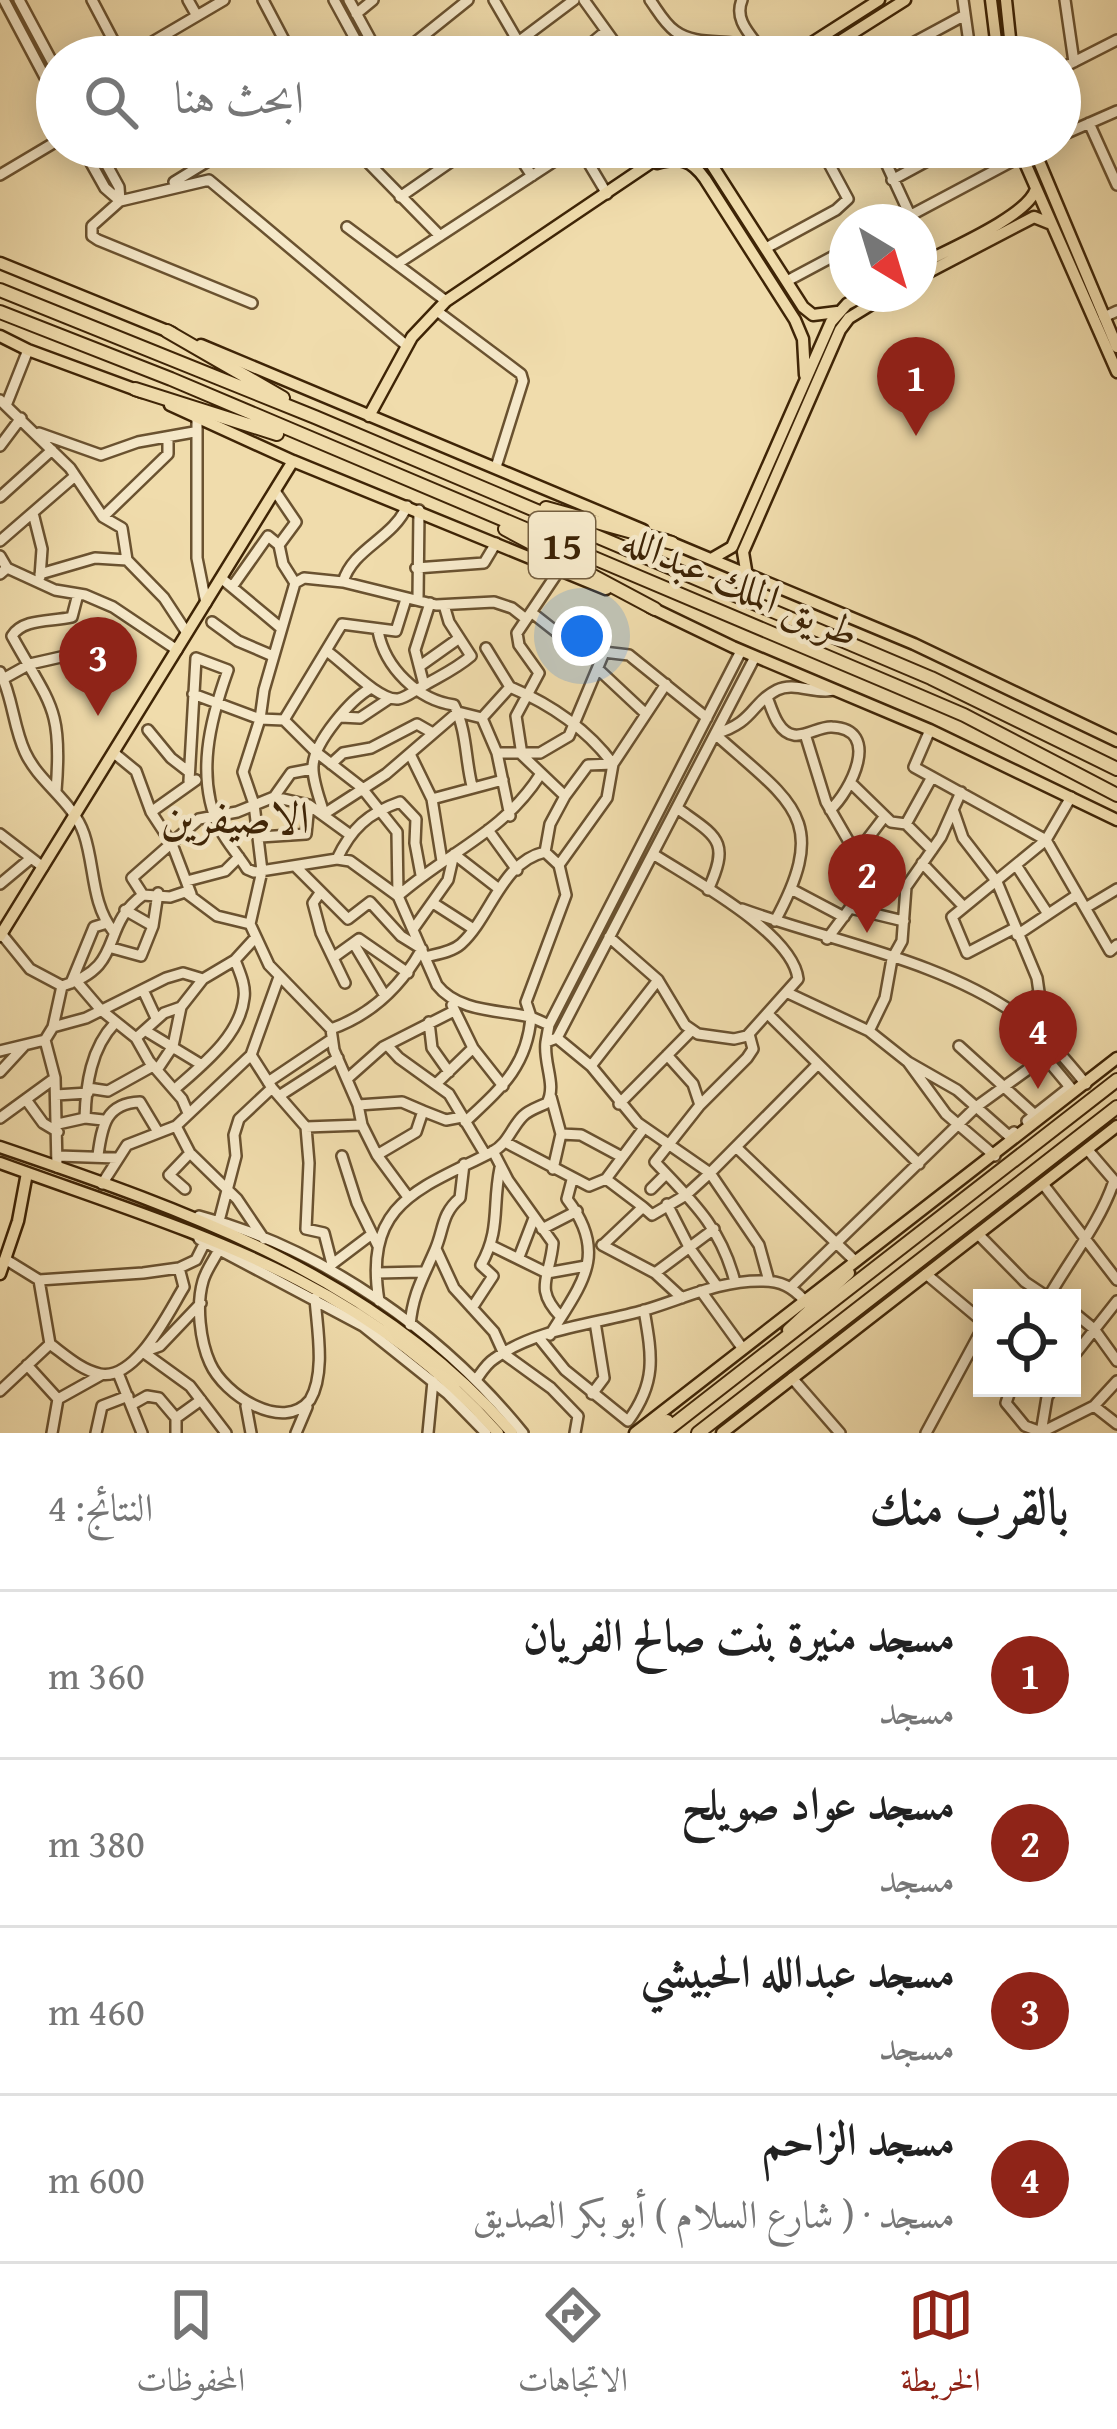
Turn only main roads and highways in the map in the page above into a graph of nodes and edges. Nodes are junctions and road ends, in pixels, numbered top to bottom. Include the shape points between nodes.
1 (879, 0) edge
2 (905, 0) edge
3 (991, 0) edge
4 (1006, 0) edge
5 (823, 36) edge
6 (848, 36) edge
7 (995, 36) edge
8 (1010, 36) edge
9 (644, 168) edge
10 (697, 168) edge
11 (714, 168) edge
12 (1027, 168) edge
13 (1042, 168) edge
14 (1036, 189) junction
15 (1051, 224) junction
16 (937, 255) edge
17 (0, 263) edge
18 (937, 268) edge
19 (0, 290) edge
20 (0, 312) edge
21 (837, 312) joint
22 (859, 312) edge
23 (167, 331) junction
24 (0, 336) edge
25 (1117, 347) edge
26 (1117, 371) edge
27 (805, 382) junction
28 (135, 389) junction
29 (369, 416) junction
30 (315, 417) junction
31 (339, 453) junction
32 (293, 460) junction
33 (441, 494) junction
34 (502, 496) junction
35 (673, 543) junction
36 (712, 559) junction
37 (748, 573) junction
38 (656, 610) junction
39 (1114, 739) edge
40 (1117, 769) edge
41 (1117, 795) edge
42 (1117, 820) edge
43 (1, 934) edge
44 (1117, 1058) edge
45 (1117, 1080) edge
46 (1117, 1106) edge
47 (1117, 1126) edge
48 (0, 1147) edge
49 (0, 1163) edge
50 (27, 1173) junction
51 (891, 1234) junction
52 (4, 1254) edge
53 (0, 1274) edge
54 (923, 1276) junction
55 (419, 1349) junction
56 (751, 1364) junction
57 (767, 1381) junction
58 (710, 1396) junction
59 (498, 1433) edge
60 (512, 1433) edge
61 (635, 1433) edge
62 (646, 1433) edge
63 (663, 1433) edge
64 (701, 1433) edge
65 (722, 1433) edge

1 - 5 main road
2 - 6 main road
3 - 7 main road
4 - 8 main road
9 - 29 main road via 441,306 407,346
10 - 27 main road via 795,320
11 - 21 main road via 813,315
12 - 14 main road
13 - 25 main road
14 - 15 main road
14 - 16 main road via 1017,211
15 - 18 main road via 1034,217
15 - 26 main road
17 - 23 main road
19 - 30 highway, طريق الملك عبدالله / 15
20 - 31 highway, طريق الملك عبدالله / 15
21 - 27 main road
22 - 37 main road via 840,330 743,552
23 - 29 main road
23 - 30 highway
24 - 28 main road
27 - 36 main road via 733,547
28 - 31 highway
28 - 32 main road
29 - 35 main road
30 - 34 highway, طريق الملك عبدالله / 15
31 - 33 highway, طريق الملك عبدالله / 15
32 - 38 main road
32 - 43 main road
33 - 38 highway
33 - 41 highway, طريق الملك عبدالله / 15 via 964,715
34 - 35 highway
34 - 40 highway, طريق الملك عبدالله / 15 via 931,678
35 - 36 main road
36 - 37 main road
37 - 39 main road
38 - 42 main road
44 - 51 main road
45 - 56 highway
46 - 57 highway
47 - 54 main road
48 - 55 main road via 57,1161 298,1264 378,1312
49 - 50 main road
50 - 52 main road
50 - 55 main road via 320,1288
51 - 56 main road
51 - 61 main road
52 - 53 main road
54 - 57 main road
54 - 65 main road
55 - 59 main road
55 - 60 main road via 463,1380
56 - 58 highway
57 - 64 highway
58 - 62 highway
58 - 63 highway

